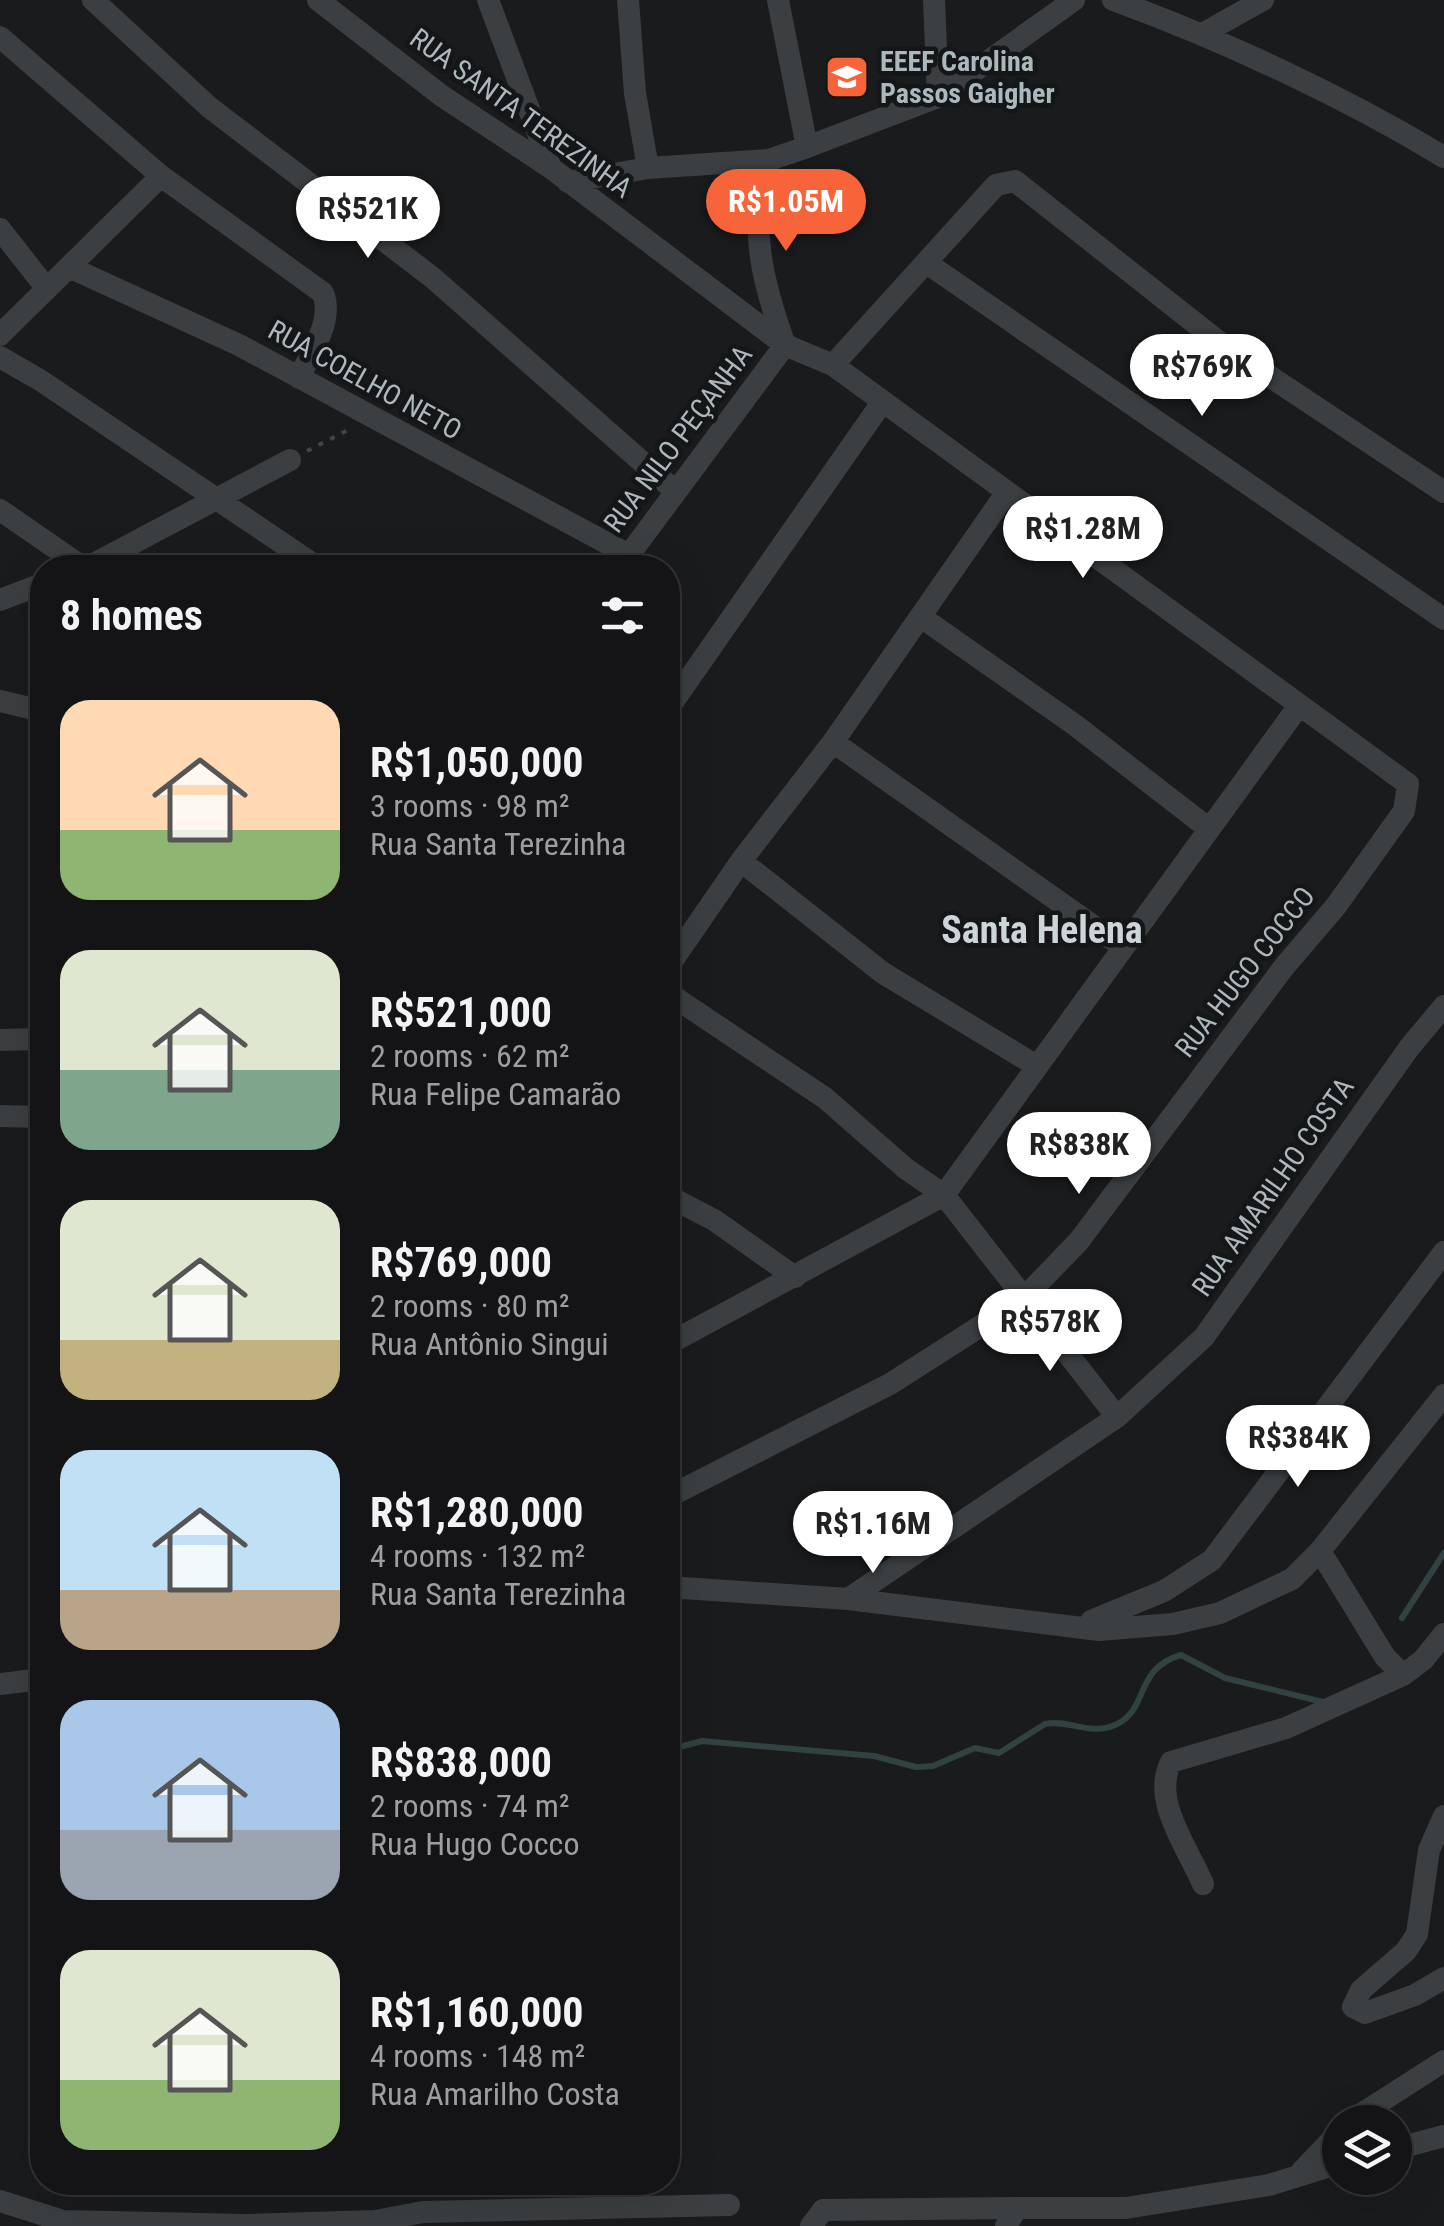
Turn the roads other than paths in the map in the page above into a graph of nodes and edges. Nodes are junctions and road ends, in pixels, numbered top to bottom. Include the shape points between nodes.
1 (93, 0) edge
2 (318, 0) edge
3 (488, 0) edge
4 (628, 0) edge
5 (778, 0) edge
6 (934, 0) edge
7 (1073, 0) edge
8 (1113, 0) edge
9 (1263, 0) edge
10 (1204, 33) junction
11 (0, 37) edge
12 (938, 97) junction
13 (807, 147) junction
14 (1444, 157) edge
15 (770, 160) junction
16 (648, 168) junction
17 (560, 175) junction
18 (161, 176) junction
19 (0, 229) edge
20 (928, 264) junction
21 (68, 267) junction
22 (47, 288) junction
23 (0, 335) edge
24 (785, 346) junction
25 (0, 358) edge
26 (832, 365) junction
27 (298, 378) junction
28 (883, 401) junction
29 (290, 460) road end
30 (1440, 483) edge
31 (674, 490) junction
32 (1007, 492) junction
33 (216, 500) junction
34 (0, 510) edge
35 (66, 555) edge
36 (110, 555) edge
37 (299, 555) edge
38 (613, 555) edge
39 (628, 555) edge
40 (30, 589) edge
41 (0, 600) edge
42 (921, 617) junction
43 (1444, 619) edge
44 (680, 692) edge
45 (0, 701) edge
46 (1298, 707) junction
47 (30, 708) edge
48 (833, 742) junction
49 (1402, 776) joint
50 (1208, 828) junction
51 (741, 860) junction
52 (1123, 947) junction
53 (680, 949) edge
54 (680, 1001) edge
55 (1444, 1006) edge
56 (0, 1040) edge
57 (30, 1040) edge
58 (1035, 1065) junction
59 (0, 1116) edge
60 (30, 1117) edge
61 (944, 1194) junction
62 (680, 1202) edge
63 (1444, 1252) edge
64 (795, 1277) junction
65 (1023, 1299) junction
66 (680, 1338) edge
67 (1444, 1395) edge
68 (1117, 1416) junction
69 (680, 1491) edge
70 (1320, 1551) junction
71 (680, 1588) edge
72 (848, 1599) junction
73 (1073, 1626) junction
74 (1444, 1634) edge
75 (1403, 1675) junction
76 (30, 1680) edge
77 (0, 1684) edge
78 (1444, 1816) edge
79 (1203, 1884) dead end
80 (1444, 1978) edge
81 (1444, 2061) edge
82 (1375, 2105) edge
83 (1444, 2136) edge
84 (1412, 2144) edge
85 (1322, 2150) edge
86 (1322, 2168) edge
87 (1300, 2173) junction
88 (0, 2201) edge
89 (728, 2205) dead end
90 (1011, 2217) edge
91 (462, 2218) edge
92 (817, 2218) edge

1 - 31 street via 209,107 434,278
2 - 17 street, RUA SANTA TEREZINHA via 442,96
3 - 17 street
4 - 16 street
5 - 13 street
6 - 12 street
7 - 12 street
8 - 10 street
9 - 10 street
10 - 14 street
11 - 18 street
12 - 13 street
13 - 15 street
15 - 16 street
15 - 24 street via 760,187 758,240 764,286
16 - 17 street
17 - 24 street, RUA SANTA TEREZINHA
18 - 21 street
18 - 27 street via 323,292 326,320
19 - 22 street
20 - 26 street
20 - 30 street via 996,186 1023,184 1224,346
20 - 43 street
21 - 22 street
21 - 27 street, RUA COELHO NETO
22 - 23 street
24 - 26 street, RUA SANTA TEREZINHA
24 - 31 street, RUA NILO PEÇANHA
25 - 33 street
26 - 28 street, RUA SANTA TEREZINHA
27 - 38 street, RUA COELHO NETO
28 - 32 street, RUA SANTA TEREZINHA
28 - 44 street
29 - 33 street
31 - 39 street, RUA NILO PEÇANHA
32 - 42 street
32 - 46 street, RUA SANTA TEREZINHA
33 - 36 street
33 - 37 street
34 - 35 street
40 - 41 street
42 - 48 street
42 - 50 street
45 - 47 street
46 - 49 street, RUA SANTA TEREZINHA
46 - 50 street
48 - 51 street
48 - 52 street
49 - 65 street, RUA HUGO COCCO via 1408,784 1404,811 1336,906 1079,1242
50 - 52 street
51 - 53 street
51 - 58 street via 883,973
52 - 58 street
54 - 61 street via 825,1098
55 - 68 street, RUA AMARILHO COSTA via 1204,1337
56 - 57 street
58 - 61 street
59 - 60 street
61 - 64 street
61 - 65 street
62 - 64 street
63 - 73 street via 1212,1560 1122,1611
64 - 66 street
65 - 68 street
65 - 69 street, RUA HUGO COCCO via 890,1384
67 - 70 street
68 - 72 street, RUA AMARILHO COSTA
70 - 73 street via 1292,1579 1220,1613 1173,1624
70 - 75 street
71 - 72 street
72 - 73 street
74 - 75 street
75 - 79 street via 1286,1728 1172,1762 1164,1777 1166,1803
76 - 77 street
78 - 80 street via 1429,1850 1417,1934 1361,1990 1353,2008 1365,2013
81 - 82 street
83 - 84 street
85 - 87 street
86 - 87 street
87 - 90 street via 1126,2208
88 - 91 street via 63,2221 228,2225
89 - 91 street
90 - 92 street

